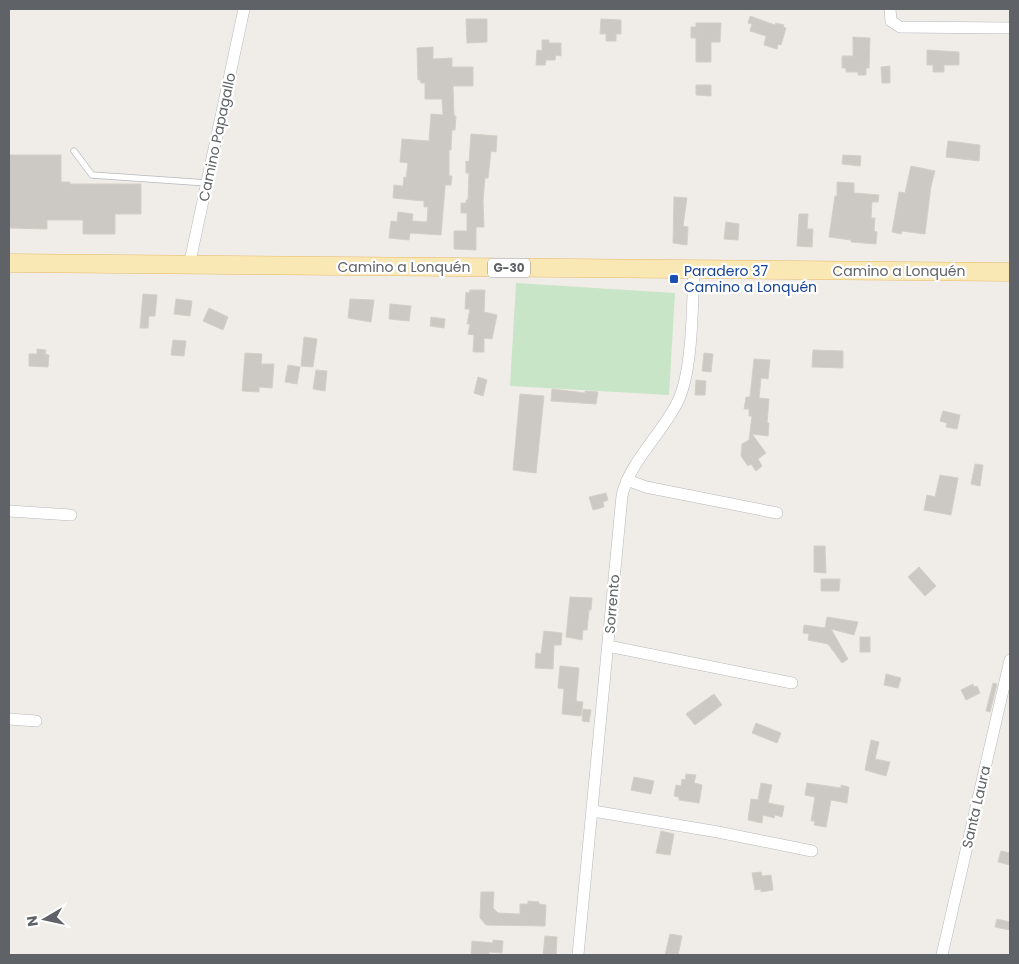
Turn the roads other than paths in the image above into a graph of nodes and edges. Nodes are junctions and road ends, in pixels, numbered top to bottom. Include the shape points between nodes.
1 (244, 9) edge
2 (890, 9) edge
3 (1010, 28) edge
4 (74, 151) dead end
5 (207, 183) junction
6 (9, 263) edge
7 (190, 266) junction
8 (694, 270) junction
9 (1010, 272) edge
10 (627, 480) junction
11 (9, 511) edge
12 (777, 513) dead end
13 (71, 515) dead end
14 (608, 646) junction
15 (1010, 660) edge
16 (792, 683) dead end
17 (9, 719) edge
18 (36, 721) dead end
19 (593, 811) junction
20 (812, 850) dead end
21 (578, 955) edge
22 (942, 955) edge

1 - 5 street, Camino Papagallo
2 - 3 street via 891,20 900,27
4 - 5 lane via 92,175
5 - 7 street, Camino Papagallo
6 - 7 main road, Camino a Lonquén / G-30
7 - 8 main road, Camino a Lonquén / G-30
8 - 9 main road, Camino a Lonquén / G-30
8 - 10 street, Sorrento via 688,360 682,391 675,408
10 - 12 street via 646,487
10 - 14 street, Sorrento via 622,496
11 - 13 street
14 - 16 street
14 - 19 street, Sorrento
15 - 22 street, Santa Laura
17 - 18 street
19 - 20 street
19 - 21 street, Sorrento

